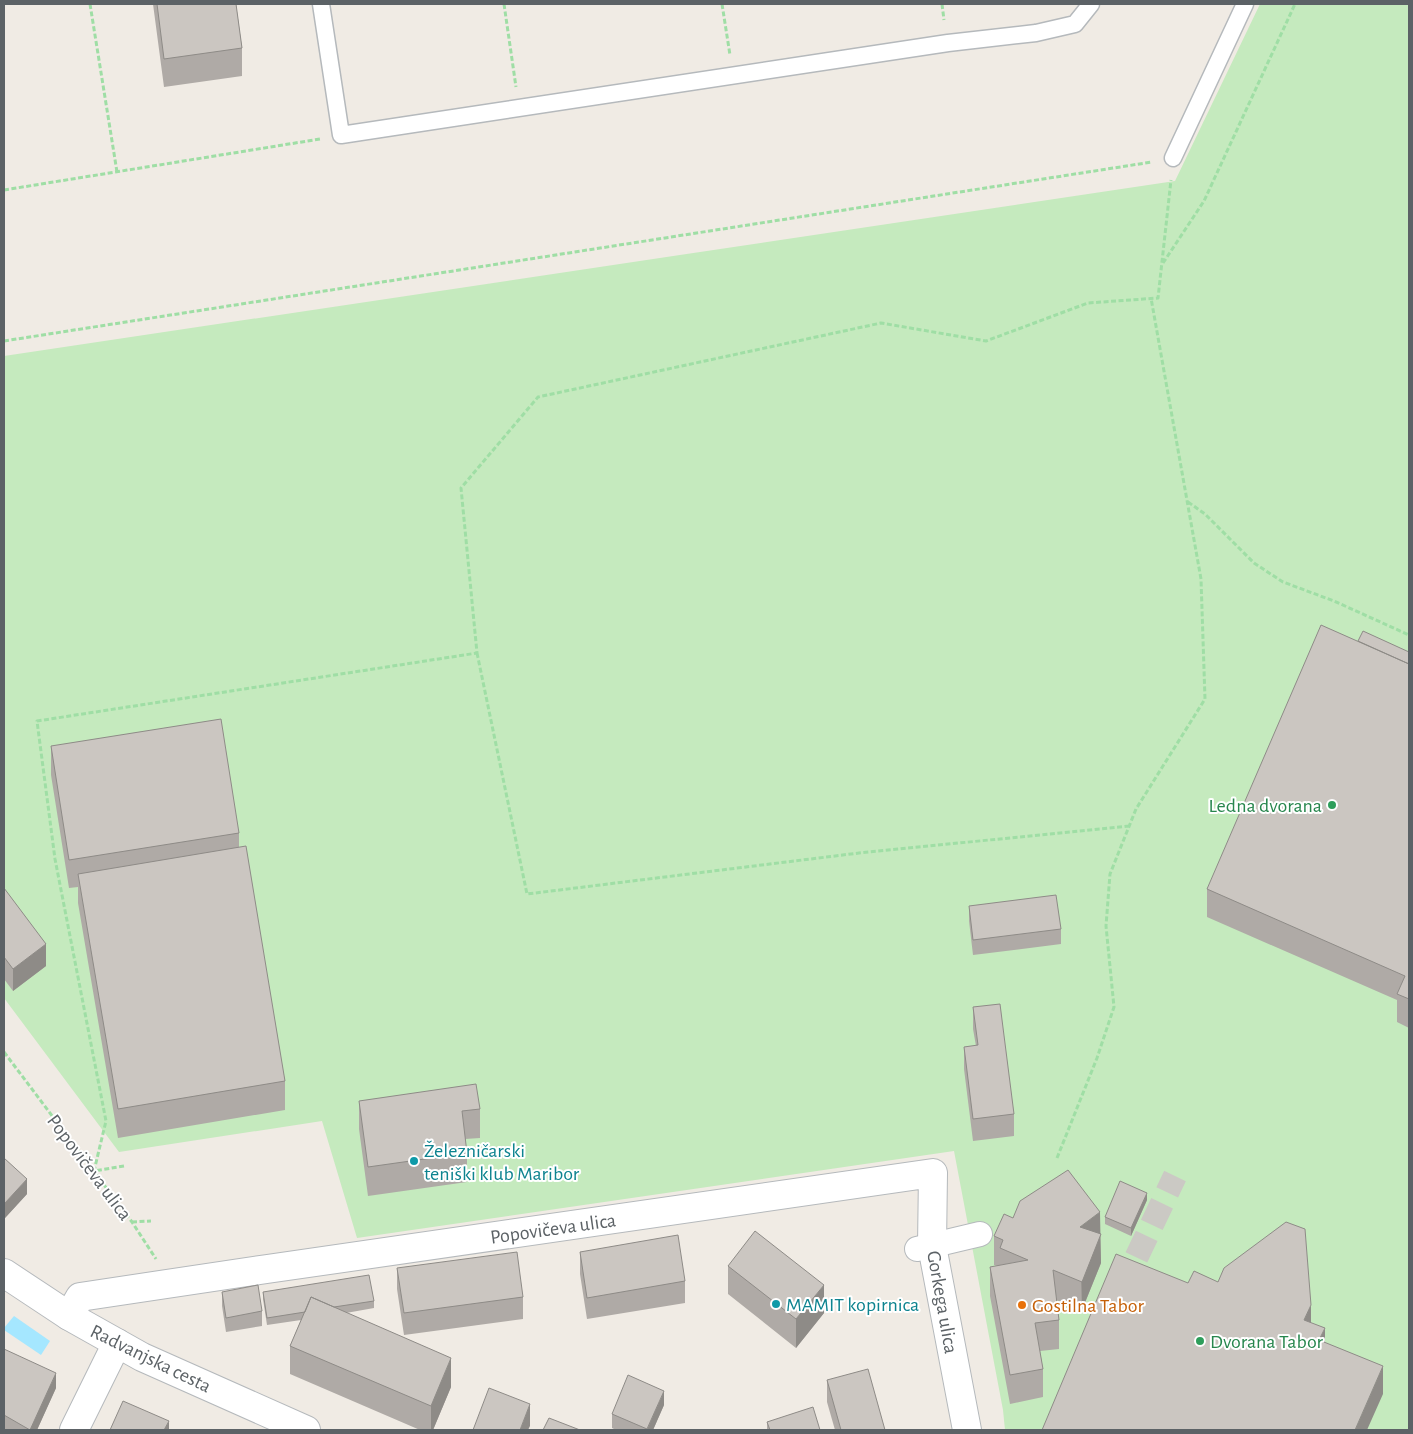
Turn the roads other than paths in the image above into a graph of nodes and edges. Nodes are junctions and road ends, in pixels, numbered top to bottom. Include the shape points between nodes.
1 (321, 4) edge
2 (1091, 4) edge
3 (1245, 4) edge
4 (1173, 158) road end
5 (933, 1173) joint
6 (980, 1234) dead end
7 (925, 1248) junction
8 (4, 1273) edge
9 (69, 1316) junction
10 (118, 1343) junction
11 (74, 1430) edge
12 (306, 1430) edge
13 (967, 1430) edge

1 - 2 lane via 340,135 948,43 1036,33 1075,24
3 - 4 lane
5 - 7 street, Gorkega ulica
5 - 9 street, Popovičeva ulica via 80,1297
6 - 7 street
7 - 13 street, Gorkega ulica
8 - 9 street, Radvanjska cesta
9 - 10 street, Radvanjska cesta
10 - 11 street
10 - 12 street, Radvanjska cesta via 142,1357

